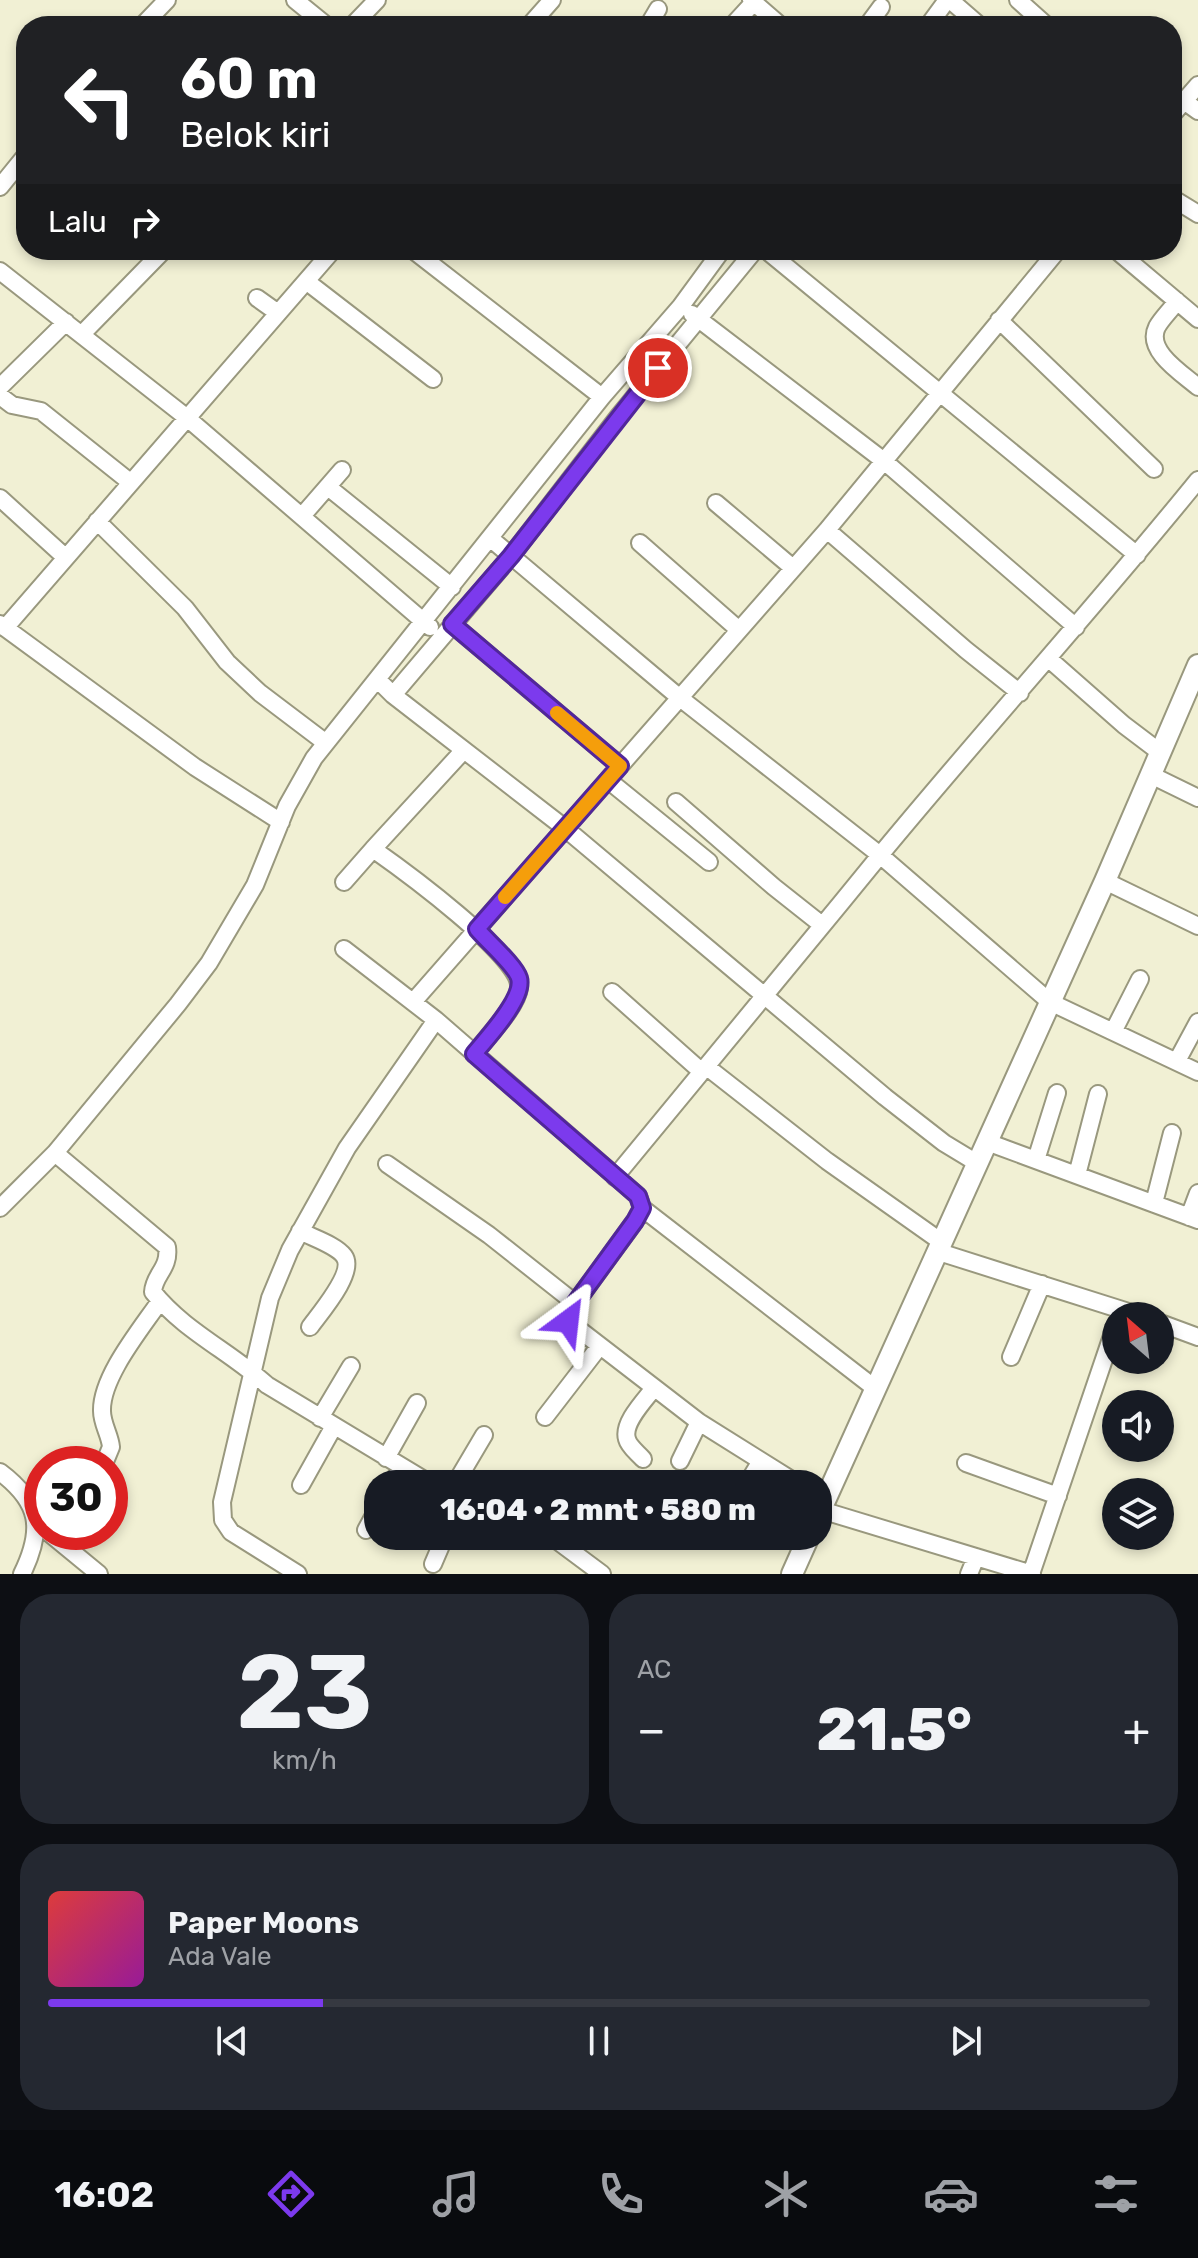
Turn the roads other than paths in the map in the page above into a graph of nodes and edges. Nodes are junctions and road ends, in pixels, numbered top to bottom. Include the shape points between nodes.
1 (167, 0) edge
2 (295, 0) edge
3 (377, 0) edge
4 (552, 0) edge
5 (948, 0) edge
6 (1018, 0) edge
7 (752, 1) edge
8 (881, 7) dead end
9 (658, 9) dead end
10 (152, 16) edge
11 (315, 16) edge
12 (362, 16) edge
13 (538, 16) edge
14 (654, 16) edge
15 (769, 16) edge
16 (874, 16) edge
17 (936, 16) edge
18 (968, 16) edge
19 (1036, 16) edge
20 (1198, 85) edge
21 (1184, 101) junction
22 (1182, 103) edge
23 (1198, 111) edge
24 (16, 167) edge
25 (0, 187) edge
26 (154, 260) edge
27 (324, 260) edge
28 (426, 260) edge
29 (717, 260) edge
30 (745, 260) edge
31 (778, 260) edge
32 (1050, 260) edge
33 (1128, 260) edge
34 (0, 271) edge
35 (306, 281) junction
36 (257, 298) dead end
37 (1177, 301) junction
38 (690, 312) junction
39 (278, 313) junction
40 (1198, 319) edge
41 (999, 320) junction
42 (66, 322) junction
43 (82, 334) junction
44 (433, 379) dead end
45 (0, 387) edge
46 (1198, 387) edge
47 (940, 392) junction
48 (0, 396) edge
49 (602, 397) junction
50 (186, 417) junction
51 (884, 461) junction
52 (1154, 469) dead end
53 (342, 470) dead end
54 (1198, 480) edge
55 (130, 482) junction
56 (328, 487) junction
57 (0, 498) edge
58 (716, 503) dead end
59 (302, 516) junction
60 (97, 521) junction
61 (827, 530) junction
62 (640, 543) dead end
63 (501, 548) junction
64 (1137, 555) junction
65 (65, 557) junction
66 (793, 568) junction
67 (452, 587) junction
68 (424, 621) junction
69 (452, 624) junction
70 (2, 626) edge
71 (1076, 627) junction
72 (739, 630) junction
73 (441, 637) junction
74 (1049, 659) junction
75 (1198, 665) edge
76 (385, 687) junction
77 (1020, 693) junction
78 (1193, 694) edge
79 (680, 698) junction
80 (326, 743) junction
81 (464, 750) junction
82 (1161, 753) junction
83 (620, 766) junction
84 (1151, 775) junction
85 (608, 780) junction
86 (1198, 798) edge
87 (676, 802) dead end
88 (281, 822) junction
89 (566, 829) junction
90 (373, 849) junction
91 (880, 855) junction
92 (709, 862) dead end
93 (1105, 881) junction
94 (344, 882) dead end
95 (822, 925) junction
96 (1198, 926) edge
97 (477, 929) junction
98 (344, 949) dead end
99 (1140, 979) dead end
100 (612, 992) dead end
101 (766, 997) junction
102 (413, 1002) junction
103 (1050, 1002) junction
104 (436, 1020) junction
105 (1198, 1022) edge
106 (1114, 1030) junction
107 (474, 1054) junction
108 (1177, 1061) junction
109 (704, 1070) junction
110 (1198, 1072) edge
111 (1057, 1093) dead end
112 (1098, 1094) dead end
113 (1172, 1133) dead end
114 (987, 1142) junction
115 (55, 1153) junction
116 (1036, 1160) junction
117 (977, 1163) junction
118 (387, 1164) dead end
119 (1077, 1175) junction
120 (615, 1177) junction
121 (1198, 1193) edge
122 (1154, 1203) junction
123 (1, 1204) edge
124 (642, 1208) junction
125 (1194, 1218) edge
126 (300, 1231) junction
127 (941, 1248) junction
128 (1042, 1284) junction
129 (160, 1301) junction
130 (575, 1303) junction
131 (1102, 1309) edge
132 (310, 1327) dead end
133 (1174, 1328) edge
134 (1198, 1337) edge
135 (599, 1347) junction
136 (1011, 1357) dead end
137 (351, 1366) dead end
138 (1102, 1366) edge
139 (252, 1371) junction
140 (654, 1388) junction
141 (876, 1389) junction
142 (417, 1403) dead end
143 (545, 1417) dead end
144 (327, 1422) junction
145 (699, 1422) junction
146 (484, 1435) dead end
147 (111, 1446) edge
148 (386, 1458) junction
149 (643, 1459) dead end
150 (680, 1461) dead end
151 (761, 1461) junction
152 (966, 1463) dead end
153 (401, 1467) junction
154 (399, 1470) edge
155 (406, 1470) edge
156 (463, 1470) edge
157 (756, 1470) edge
158 (775, 1470) edge
159 (0, 1472) edge
160 (832, 1481) edge
161 (301, 1485) dead end
162 (24, 1490) edge
163 (1058, 1496) junction
164 (832, 1510) edge
165 (33, 1550) edge
166 (70, 1550) edge
167 (439, 1550) edge
168 (570, 1550) edge
169 (803, 1550) edge
170 (976, 1557) junction
171 (433, 1564) dead end
172 (22, 1574) edge
173 (99, 1574) edge
174 (298, 1574) edge
175 (602, 1574) edge
176 (792, 1574) edge
177 (969, 1574) edge
178 (1032, 1574) edge

1 - 10 street
2 - 11 street
3 - 12 street
4 - 13 street
5 - 17 street
5 - 18 street
6 - 19 street
7 - 15 street
8 - 16 street
9 - 14 street
20 - 21 street
21 - 22 street
21 - 23 street
24 - 25 street
26 - 43 street
27 - 35 street
28 - 49 street
29 - 38 street
30 - 38 street
31 - 47 street
32 - 41 street
33 - 37 street
34 - 42 street
35 - 39 street
35 - 44 street
36 - 39 street
37 - 40 street
37 - 46 street via 1157,327 1155,342
38 - 49 street
38 - 51 street
38 - 63 street via 618,417
39 - 50 street
41 - 47 street
41 - 52 street
42 - 43 street
42 - 45 street
43 - 50 street
47 - 51 street
47 - 64 street
48 - 55 street via 12,405 41,411
49 - 63 street
50 - 55 street
50 - 59 street
51 - 61 street
51 - 71 street
53 - 56 street
54 - 64 street
55 - 60 street
56 - 59 street
56 - 67 street
57 - 65 street
58 - 66 street
59 - 68 street
60 - 65 street
60 - 80 street via 185,608 227,662
61 - 66 street
61 - 77 street
62 - 72 street
63 - 67 street
63 - 69 street
63 - 79 street
64 - 71 street
65 - 70 street
66 - 72 street
67 - 68 street
68 - 73 street
68 - 76 street
69 - 73 street
69 - 83 street
70 - 88 street via 195,767
71 - 74 street
72 - 79 street
73 - 76 street
74 - 77 street
74 - 82 street
75 - 78 street
76 - 80 street
76 - 81 street
77 - 91 street
78 - 82 street
79 - 83 street
79 - 91 street
80 - 88 street
81 - 89 street
81 - 90 street
82 - 84 street
83 - 85 street
84 - 86 street
84 - 93 street
85 - 89 street
85 - 92 street
87 - 95 street
88 - 115 street via 255,885 209,963
89 - 97 street
89 - 101 street
90 - 94 street
90 - 97 street
91 - 95 street
91 - 103 street
93 - 96 street
93 - 103 street
95 - 101 street
97 - 102 street
97 - 107 street via 519,978 519,990
98 - 102 street
99 - 106 street
100 - 109 street
101 - 109 street
101 - 117 street via 885,1097
102 - 104 street
103 - 106 street
103 - 114 street
104 - 107 street
104 - 126 street via 347,1148
105 - 108 street
106 - 108 street
107 - 120 street
108 - 110 street
109 - 120 street
109 - 127 street
111 - 116 street
112 - 119 street
113 - 122 street
114 - 116 street
114 - 117 street
115 - 123 street
115 - 129 street via 167,1247 168,1260 154,1284
116 - 119 street
117 - 127 street
118 - 130 street
119 - 122 street
120 - 124 street via 638,1196
121 - 125 street
122 - 125 street
124 - 130 street
124 - 141 street
126 - 132 street via 337,1250 348,1266
126 - 139 street via 270,1298
127 - 128 street
127 - 141 street
128 - 131 street
128 - 136 street
129 - 139 street
129 - 147 street via 103,1398
130 - 135 street via 568,1321
133 - 134 street
135 - 140 street
135 - 143 street
137 - 144 street
138 - 163 street
139 - 144 street
139 - 174 street via 222,1502 223,1520 231,1532
140 - 145 street
140 - 149 street via 626,1435
141 - 160 street
142 - 148 street
144 - 148 street
144 - 161 street
145 - 150 street
145 - 151 street
146 - 156 street
148 - 153 street
151 - 157 street
151 - 158 street
152 - 163 street
153 - 154 street
153 - 155 street
159 - 162 street
163 - 178 street
164 - 170 street
165 - 172 street
166 - 173 street
167 - 171 street
168 - 175 street
169 - 176 street
170 - 177 street
170 - 178 street

